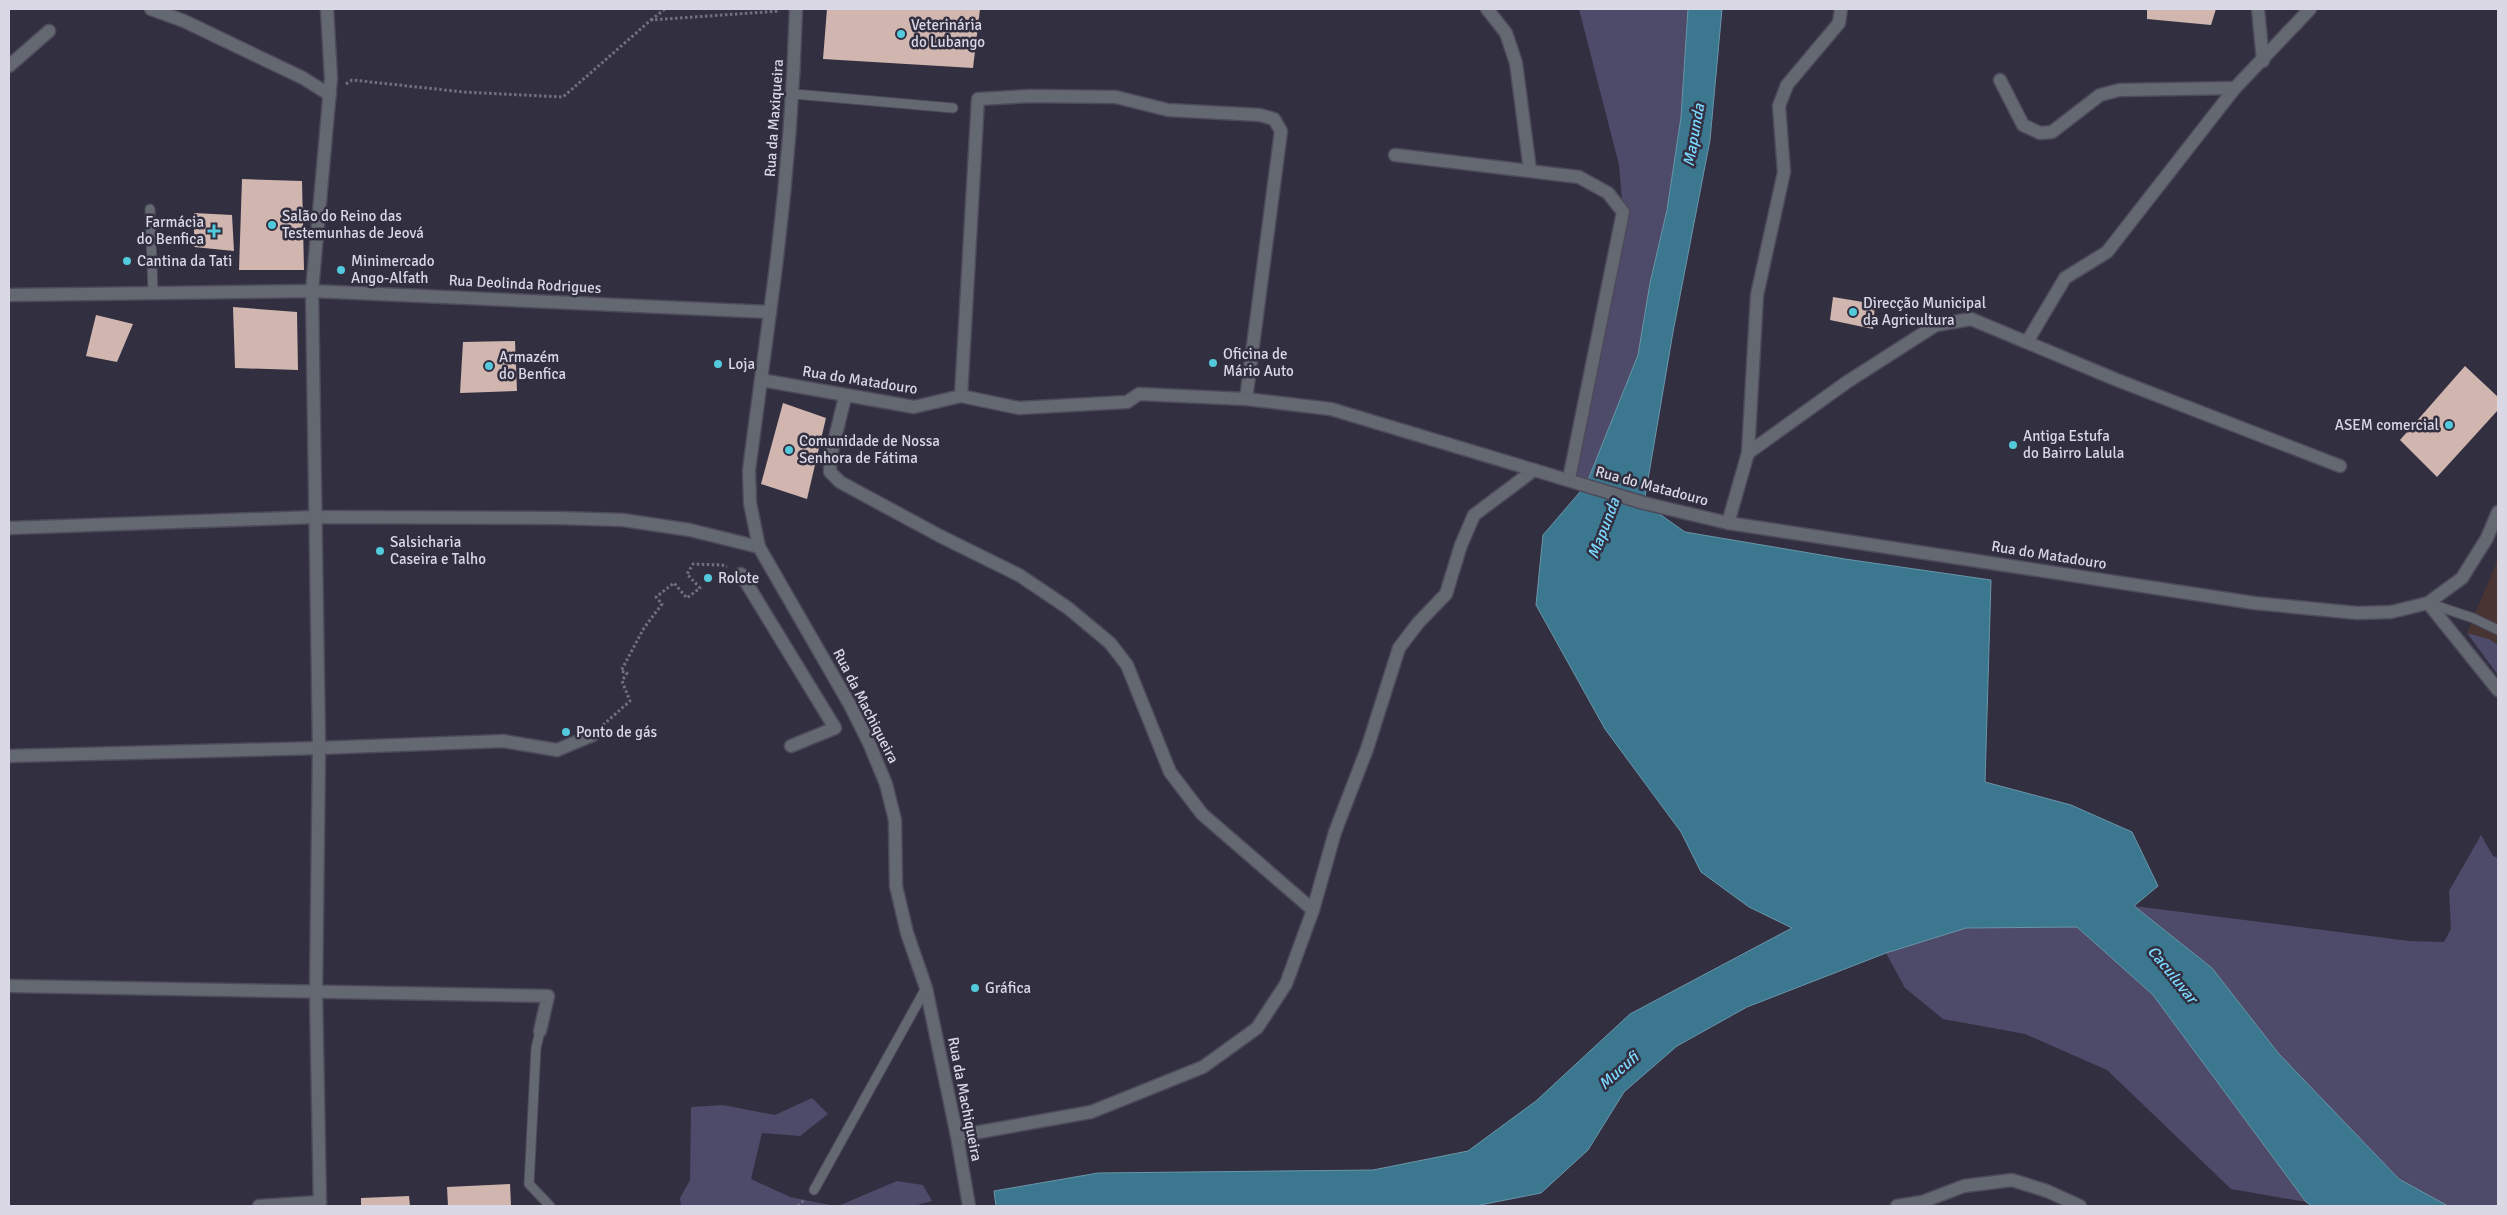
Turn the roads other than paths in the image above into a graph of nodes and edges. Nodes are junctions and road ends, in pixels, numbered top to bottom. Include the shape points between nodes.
1 (151, 9) edge
2 (326, 9) edge
3 (796, 9) edge
4 (1487, 9) edge
5 (1841, 9) edge
6 (2258, 9) edge
7 (2310, 9) edge
8 (49, 31) dead end
9 (2262, 61) junction
10 (9, 66) edge
11 (2000, 80) dead end
12 (2235, 88) junction
13 (794, 94) junction
14 (330, 95) junction
15 (953, 108) dead end
16 (1395, 155) dead end
17 (1530, 170) junction
18 (150, 209) dead end
19 (782, 230) joint
20 (312, 291) junction
21 (153, 292) junction
22 (9, 296) edge
23 (770, 312) junction
24 (2027, 342) junction
25 (761, 380) junction
26 (845, 396) junction
27 (961, 396) junction
28 (1246, 399) junction
29 (1748, 454) junction
30 (2340, 466) dead end
31 (1534, 470) junction
32 (1569, 479) junction
33 (2498, 512) edge
34 (315, 517) junction
35 (1728, 523) junction
36 (9, 528) edge
37 (759, 546) junction
38 (741, 574) road end
39 (2428, 603) junction
40 (2498, 630) edge
41 (2498, 690) edge
42 (593, 735) road end
43 (792, 746) dead end
44 (319, 748) junction
45 (9, 756) edge
46 (1313, 910) junction
47 (9, 986) edge
48 (926, 988) junction
49 (316, 993) junction
50 (540, 1031) joint
51 (957, 1136) junction
52 (814, 1190) dead end
53 (320, 1204) edge
54 (1922, 1204) edge
55 (259, 1206) edge
56 (550, 1206) edge
57 (968, 1206) edge
58 (1897, 1206) edge
59 (2080, 1206) edge

1 - 14 street via 184,21 303,78
2 - 14 street
3 - 13 street, Rua da Maxiqueira
4 - 17 street via 1506,33 1516,62
5 - 29 street via 1839,23 1787,85 1779,106 1784,172 1757,295
6 - 9 street
7 - 9 street
8 - 10 street
9 - 12 street
11 - 12 street via 2022,125 2040,133 2052,132 2100,95 2118,90
12 - 24 street via 2107,252 2066,278
13 - 15 lane
13 - 19 street, Rua da Maxiqueira
14 - 20 street
16 - 17 street
17 - 32 street via 1579,177 1608,193 1623,212
18 - 21 lane
19 - 23 street, Rua da Machiqueira
20 - 21 street, Rua Deolinda Rodrigues
20 - 23 street, Rua Deolinda Rodrigues
20 - 34 street
21 - 22 street, Rua Deolinda Rodrigues
23 - 25 street, Rua da Machiqueira
24 - 29 street via 1972,319 1936,325 1847,382
24 - 30 street
25 - 26 street, Rua do Matadouro
25 - 37 street, Rua da Machiqueira via 749,470 750,503
26 - 27 street, Rua do Matadouro via 914,407
26 - 46 street via 830,459 830,472 840,482 1019,575 1068,608 1110,643 1127,665 1170,772 1197,807
27 - 28 street, Rua do Matadouro via 1019,408 1127,402 1139,394
27 - 28 street via 978,99 1031,96 1116,97 1168,110 1260,115 1274,120 1281,132
28 - 31 street, Rua do Matadouro via 1331,409
29 - 35 street
31 - 32 street, Rua do Matadouro
31 - 46 street via 1474,515 1446,594 1399,648 1367,749 1335,832
32 - 35 street, Rua do Matadouro
33 - 39 street, Rua do Matadouro via 2487,538 2462,578
34 - 36 street
34 - 37 street via 623,520 690,530
34 - 44 street
35 - 39 street, Rua do Matadouro via 2254,603 2357,613 2391,612
37 - 48 street, Rua da Machiqueira via 850,705 886,784 895,820 896,886 907,933
38 - 43 street via 835,728
39 - 40 lane
39 - 41 street
42 - 44 street via 557,750 504,740
44 - 45 street
44 - 49 street
46 - 51 street via 1286,984 1257,1028 1203,1067 1091,1112
47 - 49 street
48 - 51 street, Rua da Machiqueira
48 - 52 lane
49 - 50 street via 548,996
49 - 53 street
50 - 56 lane via 536,1048 529,1184
51 - 57 street, Rua da Machiqueira
53 - 55 street
54 - 58 street
54 - 59 street via 1964,1186 2012,1180

